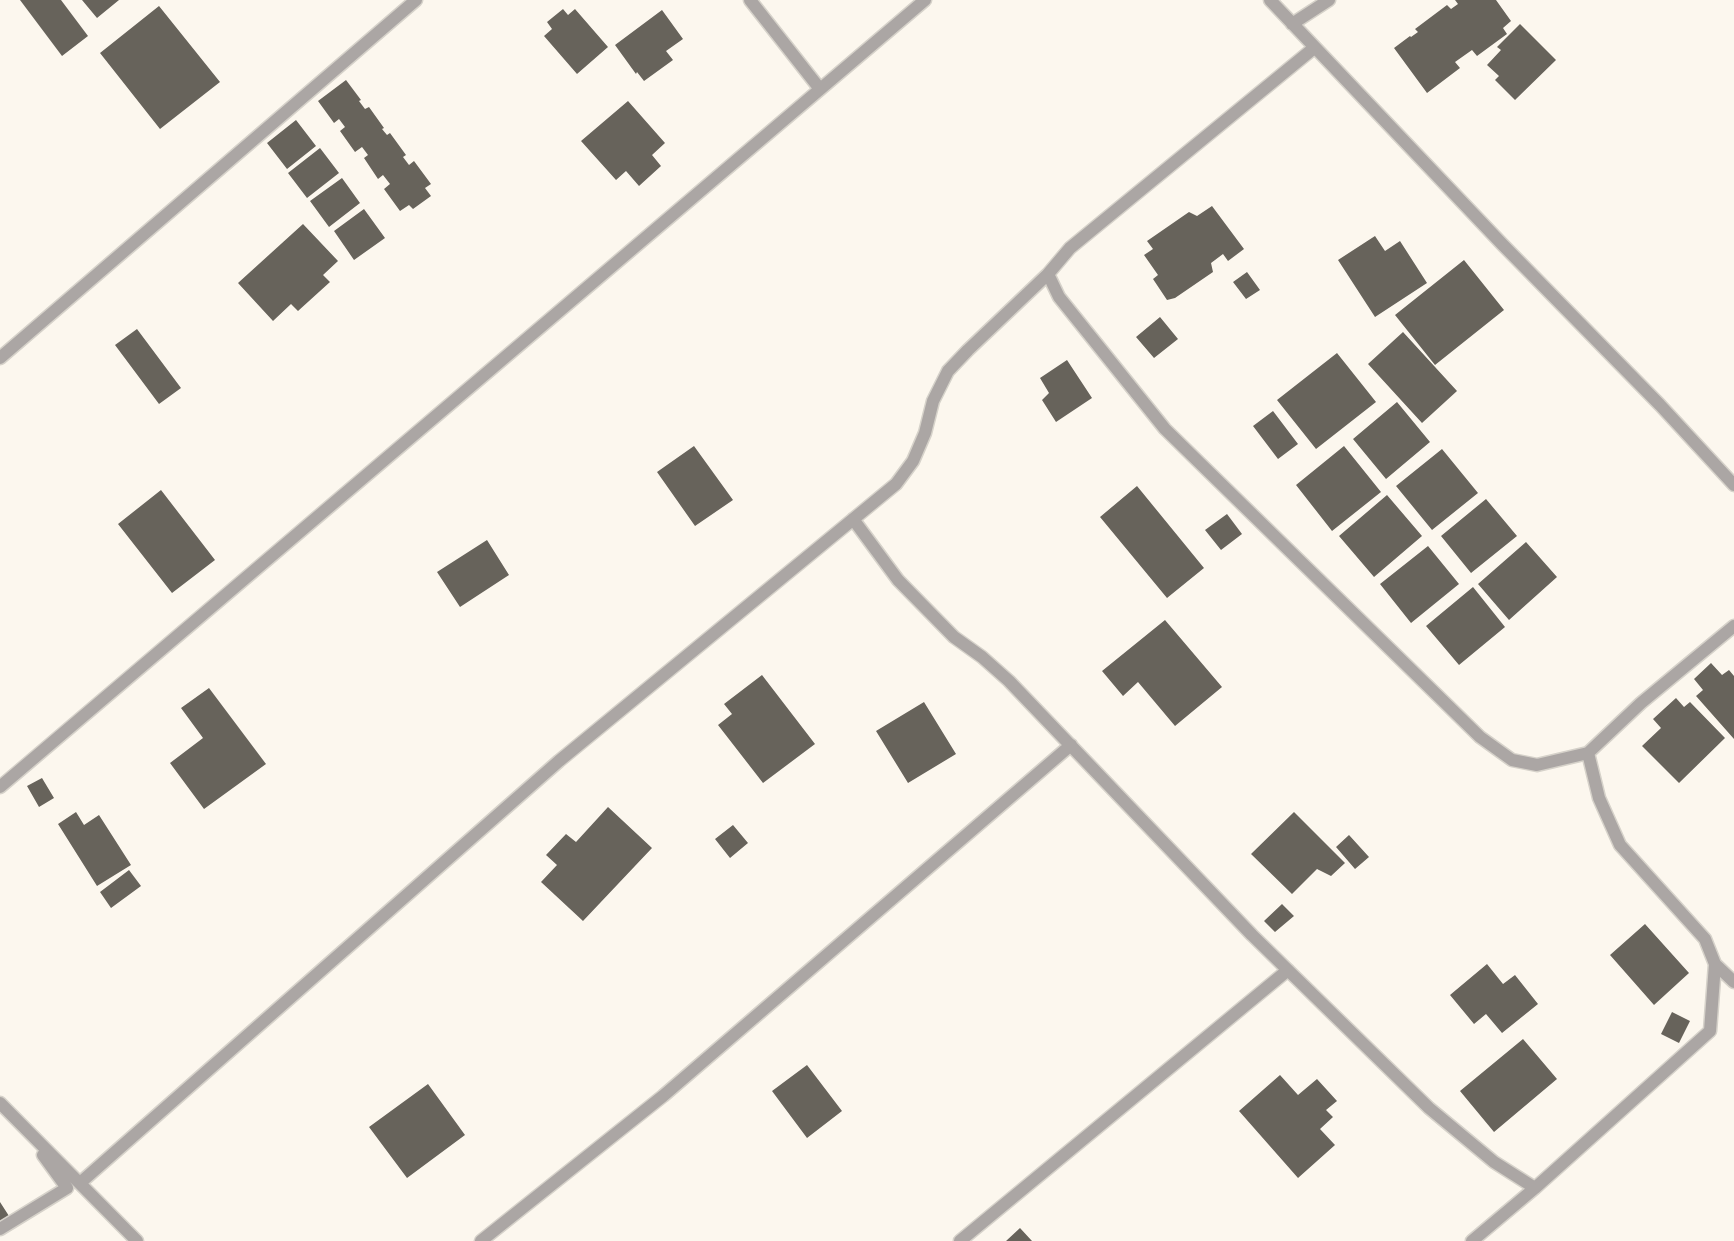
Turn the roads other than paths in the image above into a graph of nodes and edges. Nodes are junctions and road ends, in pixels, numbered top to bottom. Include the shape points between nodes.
1 (416, 0) edge
2 (750, 0) edge
3 (925, 0) edge
4 (1270, 0) edge
5 (1329, 0) edge
6 (1292, 24) junction
7 (1314, 48) junction
8 (820, 89) junction
9 (1048, 274) junction
10 (0, 358) edge
11 (1734, 484) edge
12 (854, 519) junction
13 (1734, 626) edge
14 (1071, 746) junction
15 (1588, 753) junction
16 (0, 787) edge
17 (1716, 964) junction
18 (1288, 970) junction
19 (1734, 982) edge
20 (0, 1102) edge
21 (16, 1119) junction
22 (80, 1183) junction
23 (1535, 1188) junction
24 (0, 1229) edge
25 (137, 1241) edge
26 (481, 1241) edge
27 (960, 1241) edge
28 (1472, 1241) edge

1 - 10 street
2 - 8 street
3 - 8 street
4 - 6 street
5 - 6 street
6 - 7 street
7 - 9 street via 1070,248
7 - 11 street
8 - 16 street
9 - 12 street via 948,371 933,401 925,434 913,461 896,484
9 - 15 street via 1060,297 1165,428 1480,737 1512,760 1537,765
12 - 14 street via 898,580 954,637 1010,681
12 - 22 street via 559,761
13 - 15 street via 1641,703
14 - 18 street
14 - 26 street via 663,1096
15 - 17 street via 1599,798 1620,846 1705,939
17 - 19 street
17 - 23 street via 1710,1031
18 - 23 street via 1429,1108 1494,1162
18 - 27 street
20 - 21 street
21 - 22 street
21 - 24 street via 67,1188
22 - 25 street
23 - 28 street

